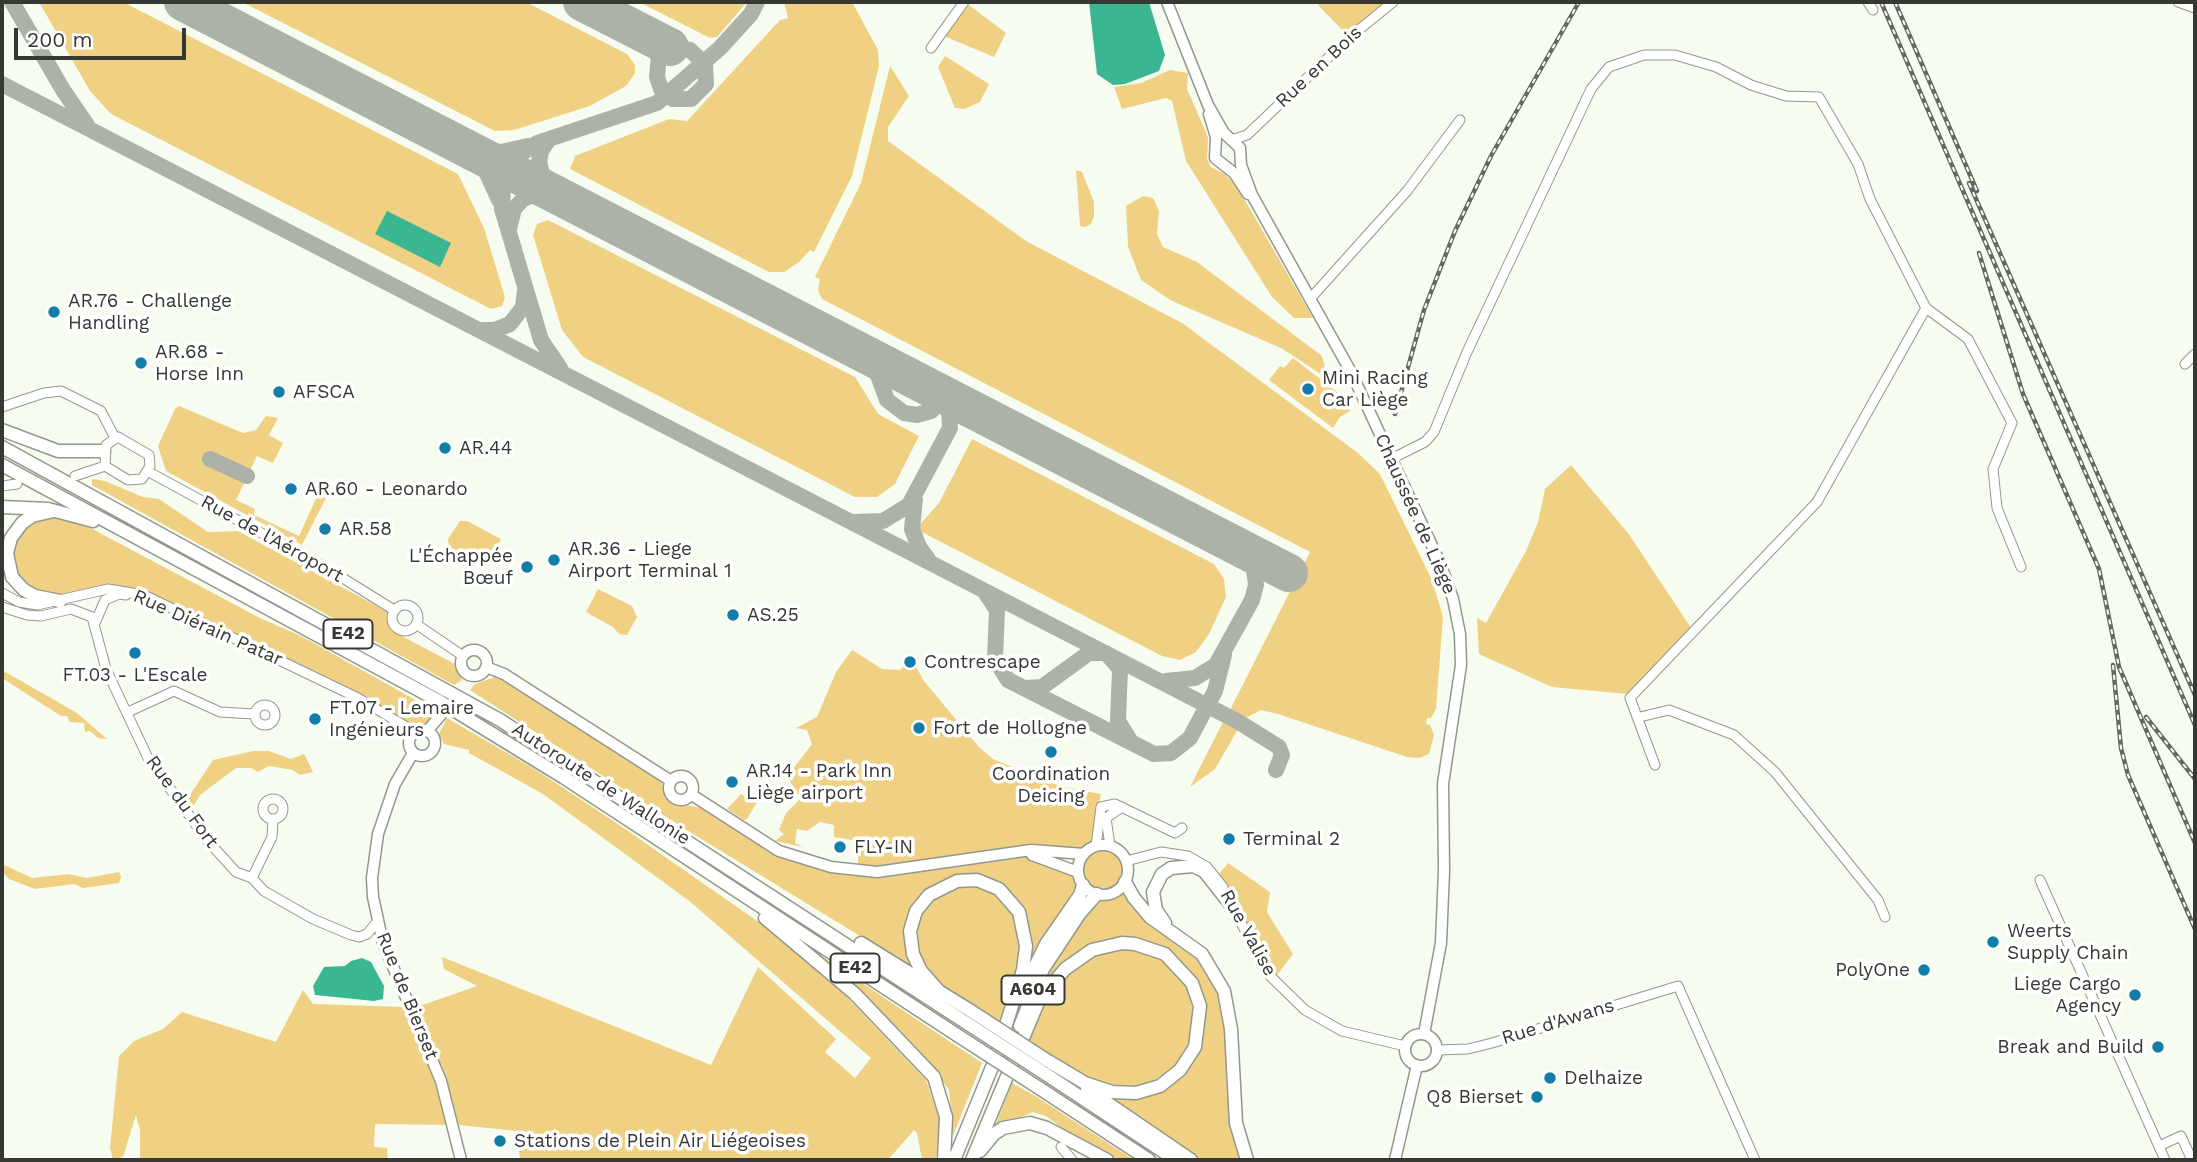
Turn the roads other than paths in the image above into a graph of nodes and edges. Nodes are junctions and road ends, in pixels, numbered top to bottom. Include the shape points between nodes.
1 (964, 2) edge
2 (1393, 2) edge
3 (2178, 2) edge
4 (1168, 3) edge
5 (2195, 8) edge
6 (931, 48) dead end
7 (1208, 105) junction
8 (1460, 120) dead end
9 (1247, 135) junction
10 (1231, 140) junction
11 (1217, 145) junction
12 (1241, 155) junction
13 (1226, 166) junction
14 (1252, 195) junction
15 (1310, 299) junction
16 (1926, 308) junction
17 (2195, 354) edge
18 (2185, 364) dead end
19 (2, 407) edge
20 (2, 430) edge
21 (115, 438) junction
22 (2, 447) edge
23 (104, 450) junction
24 (1391, 459) junction
25 (2, 465) edge
26 (105, 466) junction
27 (149, 472) junction
28 (75, 476) dead end
29 (18, 484) dead end
30 (2, 486) edge
31 (2, 507) edge
32 (54, 511) junction
33 (107, 522) junction
34 (2021, 567) dead end
35 (2, 593) edge
36 (60, 601) junction
37 (158, 601) junction
38 (2, 607) edge
39 (394, 610) junction
40 (95, 622) junction
41 (416, 624) junction
42 (463, 656) junction
43 (486, 667) junction
44 (469, 675) junction
45 (463, 686) dead end
46 (128, 712) junction
47 (255, 714) dead end
48 (441, 715) dead end
49 (1640, 717) junction
50 (427, 732) junction
51 (412, 735) junction
52 (413, 753) junction
53 (1655, 765) dead end
54 (670, 781) junction
55 (692, 795) junction
56 (1122, 807) junction
57 (273, 819) dead end
58 (1182, 828) dead end
59 (1096, 846) junction
60 (1110, 846) junction
61 (1013, 853) junction
62 (1084, 854) junction
63 (1126, 861) junction
64 (1078, 872) junction
65 (252, 878) junction
66 (2040, 880) dead end
67 (1125, 882) junction
68 (1083, 885) junction
69 (1097, 894) junction
70 (752, 902) junction
71 (1231, 905) junction
72 (802, 914) junction
73 (1885, 917) dead end
74 (377, 922) junction
75 (1172, 932) junction
76 (938, 990) junction
77 (968, 1016) junction
78 (1424, 1034) junction
79 (1405, 1046) junction
80 (1437, 1051) junction
81 (997, 1055) junction
82 (1418, 1065) junction
83 (1046, 1067) junction
84 (1070, 1076) junction
85 (997, 1100) junction
86 (983, 1142) junction
87 (2159, 1146) junction
88 (1061, 1147) dead end
89 (950, 1157) edge
90 (461, 1160) edge
91 (973, 1160) edge
92 (1072, 1160) edge
93 (1107, 1160) edge
94 (1149, 1160) edge
95 (1176, 1160) edge
96 (1191, 1160) edge
97 (1247, 1160) edge
98 (1395, 1160) edge
99 (1755, 1160) edge
100 (2165, 1160) edge
101 (2192, 1160) edge

1 - 6 street
2 - 9 street, Rue en Bois
3 - 5 street
4 - 7 main road
7 - 10 main road
7 - 11 main road
8 - 15 street via 1407,191
9 - 10 street, Rue en Bois
9 - 12 street, Rue en Bois
10 - 11 main road
10 - 12 main road via 1238,144
11 - 13 main road via 1215,158
12 - 13 main road via 1235,165
12 - 14 main road, Chaussée de Liège
13 - 14 main road, Chaussée de Liège
14 - 15 main road, Chaussée de Liège
15 - 24 main road, Chaussée de Liège via 1351,372
16 - 24 street via 1870,199 1858,164 1819,97 1786,96 1675,55 1644,55 1609,67 1591,89 1434,432 1425,442
16 - 34 street via 1968,339 2012,423 1993,469 1997,508
16 - 49 street via 1817,502 1630,698
17 - 18 street
19 - 21 street via 61,391 101,411
20 - 23 highway via 58,451
21 - 23 street
21 - 27 street via 147,452
22 - 72 highway, Autoroute de Wallonie / E42 via 447,688
23 - 26 street
24 - 78 main road, Chaussée de Liège via 1446,577 1461,646 1443,784 1441,943
25 - 33 highway, Autoroute de Wallonie / E42
26 - 27 street via 133,481
26 - 28 street
27 - 39 street, Rue de l'Aéroport
29 - 30 street
31 - 32 highway
32 - 33 highway
32 - 36 highway via 32,516 18,527 8,545 8,563 23,590
33 - 70 highway, Autoroute de Wallonie / E42 via 439,701
35 - 36 street, Rue Diérain Patar via 32,604
36 - 37 street, Rue Diérain Patar via 108,589
37 - 40 street via 119,594 110,597 100,606
37 - 51 street, Rue Diérain Patar via 358,698 404,725
38 - 40 street via 41,616 79,610
39 - 41 street, Rue de l'Aéroport via 410,606 417,614
39 - 41 street, Rue de l'Aéroport via 396,627 404,631
40 - 46 street, Rue du Fort via 106,669
41 - 42 street, Rue de l'Aéroport
42 - 43 main road, Rue de l'Aéroport via 472,651 482,653
42 - 44 main road via 462,669
43 - 44 main road via 479,675
43 - 54 main road, Rue de l'Aéroport via 505,674
44 - 45 main road
46 - 47 street via 174,691 220,712
46 - 65 street, Rue du Fort via 157,772 207,840 236,872
48 - 50 main road, Rue de Bierset
49 - 53 street
49 - 73 street via 1669,710 1734,735 1775,772 1878,900
50 - 51 main road
50 - 52 main road, Rue de Bierset via 434,738 432,751 423,756
51 - 52 main road
52 - 74 main road, Rue de Bierset via 395,784 378,834 372,878
54 - 55 main road, Rue de l'Aéroport via 674,798
54 - 55 main road via 687,777 693,785
55 - 61 main road, Rue de l'Aéroport via 779,851 831,867 877,872
56 - 58 street via 1175,833
56 - 59 street via 1101,807
56 - 60 street via 1107,818
57 - 65 street via 272,837
59 - 60 main road
59 - 62 main road
60 - 63 main road
61 - 62 main road, Rue de l'Aéroport
61 - 64 main road, Rue de l'Aéroport via 1046,858
62 - 64 main road
63 - 67 main road
63 - 71 street, Rue Valise via 1152,853 1188,856 1215,874
64 - 68 main road
65 - 74 street, Rue du Fort via 264,891 351,935 367,934
66 - 87 street
67 - 69 main road via 1113,893
67 - 75 highway via 1139,905
68 - 69 main road
68 - 81 highway, A604 via 1035,963
69 - 85 highway, A604 via 1043,969
70 - 89 highway via 759,914 855,994 924,1064 942,1095
70 - 94 highway, Autoroute de Wallonie / E42, bridge
71 - 75 highway via 1204,871 1193,866 1171,868 1162,874 1153,892 1156,910
71 - 79 street, Rue Valise via 1268,974 1304,1010 1342,1031
72 - 76 highway via 814,915
72 - 77 highway, Autoroute de Wallonie / E42
74 - 90 main road, Rue de Bierset via 441,1081
75 - 97 highway via 1202,954 1224,990 1236,1123
76 - 77 highway
76 - 81 highway via 913,954 910,932 916,911 929,895 957,881 978,880 999,889 1019,912 1026,946
77 - 83 highway, Autoroute de Wallonie / E42, bridge
78 - 79 main road via 1412,1036
78 - 80 main road via 1433,1040
79 - 82 main road via 1409,1060
80 - 82 main road via 1433,1060
80 - 99 street, Rue d'Awans via 1492,1043 1678,986
81 - 89 highway, A604
82 - 98 main road
83 - 84 highway
83 - 95 highway, Autoroute de Wallonie / E42
84 - 85 highway via 1099,1089 1126,1094 1160,1086 1180,1070 1199,1036 1200,1006 1192,983 1177,964 1150,947 1122,943 1078,958 1039,1000
84 - 96 highway
85 - 86 highway, A604
86 - 91 highway
86 - 93 highway via 1003,1128 1030,1123
87 - 100 street
87 - 101 street via 2181,1136
88 - 92 street

